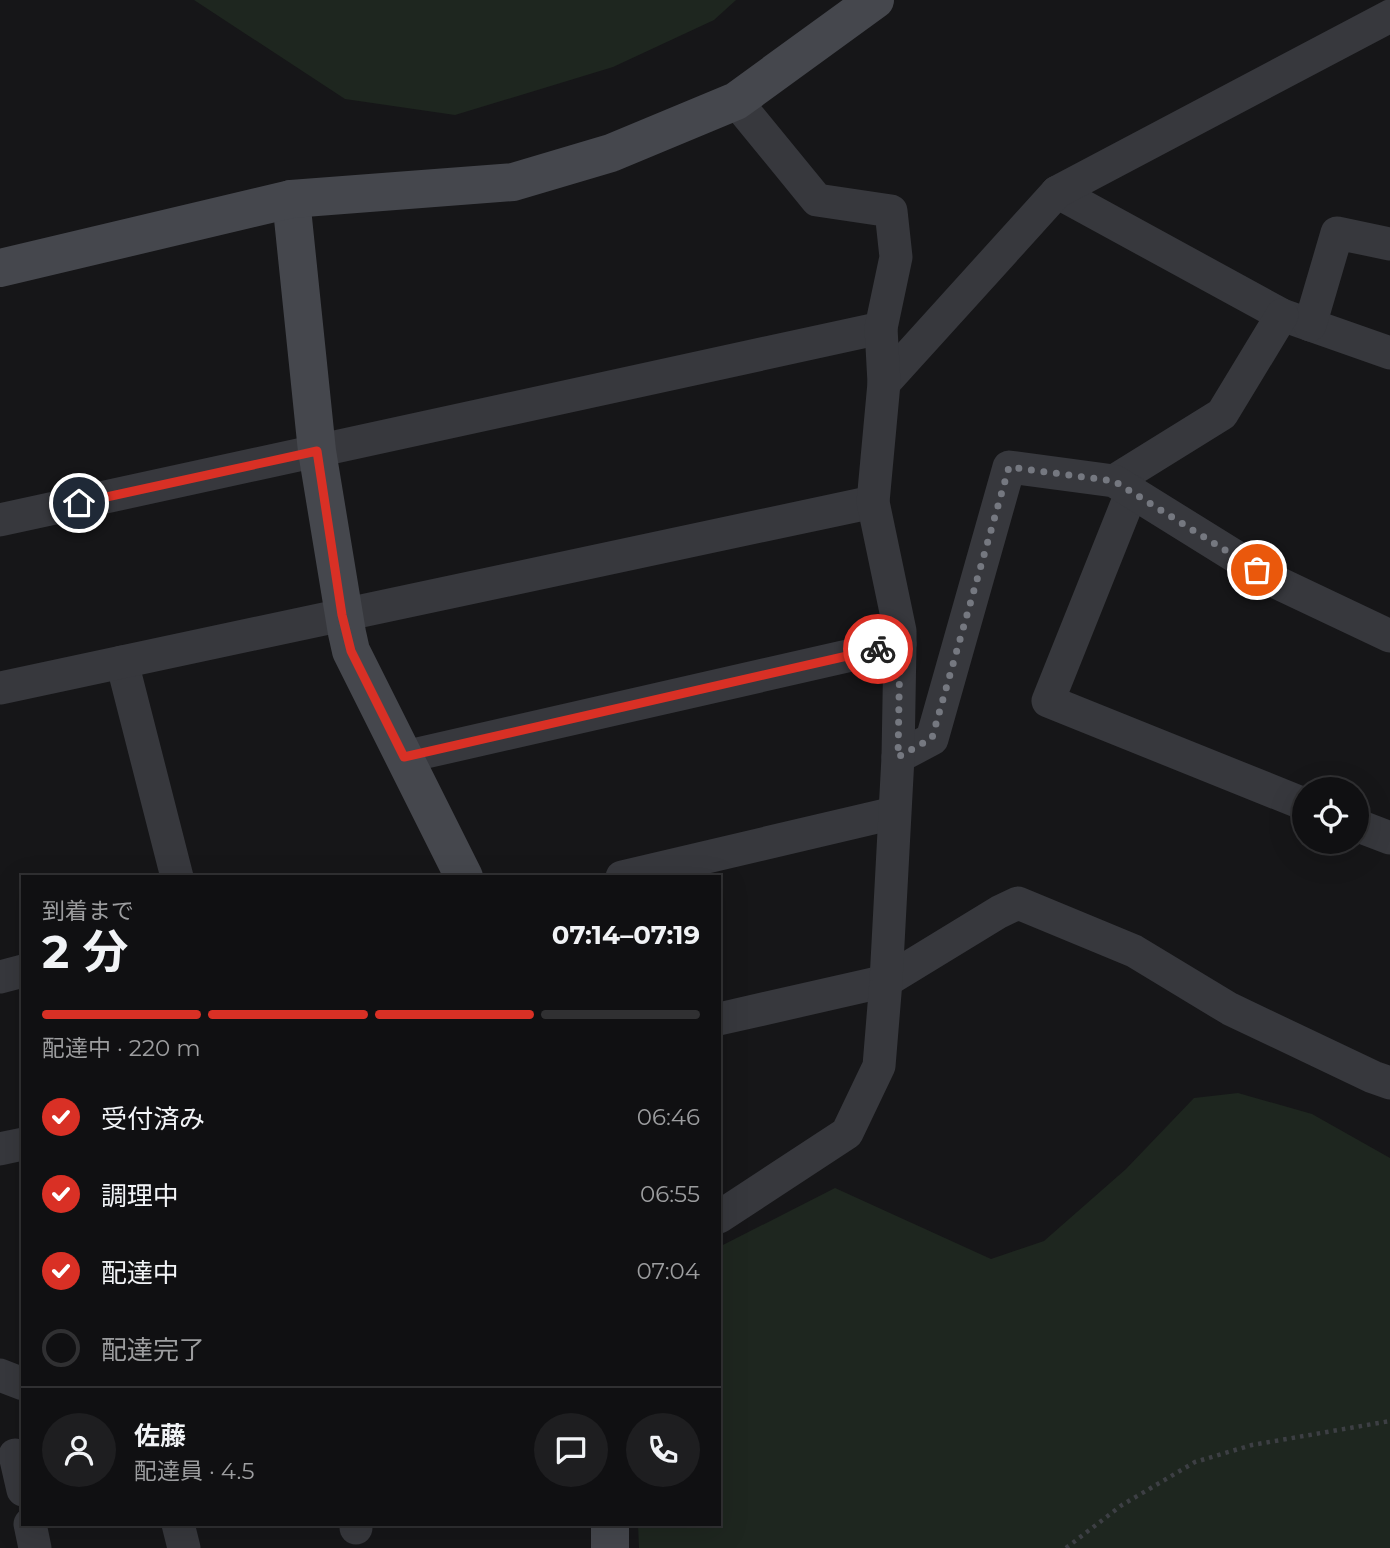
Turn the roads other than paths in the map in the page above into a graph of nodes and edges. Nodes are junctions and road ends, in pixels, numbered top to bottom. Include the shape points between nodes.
1 (875, 0) edge
2 (1390, 16) edge
3 (736, 101) junction
4 (1057, 192) junction
5 (291, 199) junction
6 (1390, 244) edge
7 (0, 268) edge
8 (1296, 320) junction
9 (881, 328) junction
10 (1390, 353) edge
11 (884, 383) junction
12 (317, 451) junction
13 (1123, 486) junction
14 (873, 502) junction
15 (0, 520) edge
16 (342, 615) junction
17 (1390, 636) edge
18 (900, 644) junction
19 (122, 662) junction
20 (0, 688) edge
21 (404, 757) junction
22 (898, 757) junction
23 (1292, 799) edge
24 (894, 813) junction
25 (1369, 830) edge
26 (1390, 838) edge
27 (176, 875) edge
28 (463, 875) edge
29 (630, 875) edge
30 (21, 972) edge
31 (0, 977) edge
32 (886, 981) junction
33 (721, 1019) edge
34 (1390, 1083) edge
35 (21, 1144) edge
36 (0, 1149) edge
37 (721, 1216) edge
38 (0, 1375) edge
39 (21, 1383) edge
40 (13, 1455) edge
41 (21, 1483) edge
42 (30, 1526) edge
43 (178, 1526) edge
44 (610, 1526) edge
45 (35, 1548) edge
46 (184, 1548) edge
47 (610, 1548) edge

1 - 3 street
2 - 4 street
3 - 5 street via 611,153 513,182
3 - 9 street via 817,200 891,211 896,257
4 - 8 street
4 - 11 street
5 - 7 street
5 - 12 street
6 - 8 street via 1337,233
8 - 10 street
8 - 13 street via 1222,414
9 - 11 street
9 - 12 street
11 - 14 street
12 - 15 street
12 - 16 street
13 - 17 street via 1278,583
13 - 22 street via 1009,467 932,738
13 - 23 street via 1048,701
14 - 16 street
14 - 18 street
16 - 19 street
16 - 21 street via 351,651
18 - 21 street
18 - 22 street
19 - 20 street
19 - 27 street
21 - 28 street
22 - 24 street
24 - 29 street
24 - 32 street
25 - 26 street
30 - 31 street
32 - 33 street
32 - 34 street via 1018,903 1134,951 1230,1009
32 - 37 street via 879,1066 848,1133
35 - 36 street
38 - 39 street
40 - 41 street
42 - 45 street
43 - 46 street
44 - 47 street

